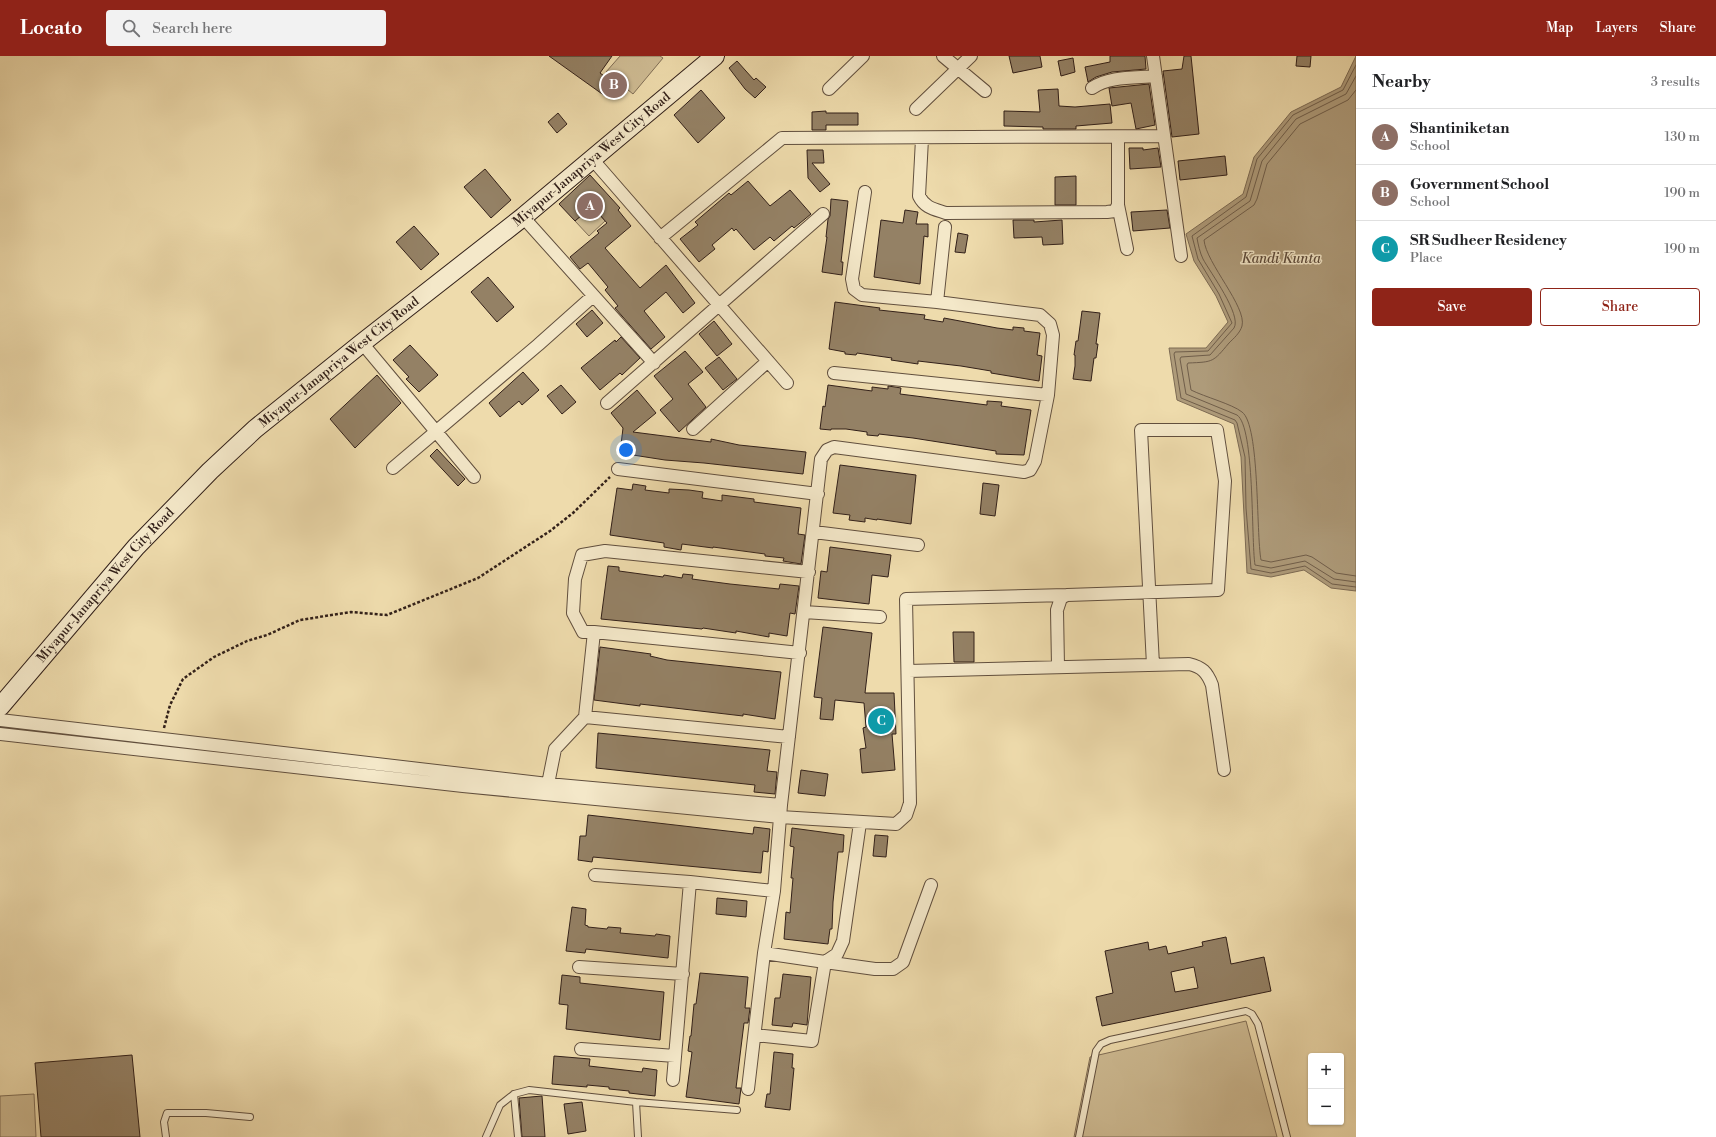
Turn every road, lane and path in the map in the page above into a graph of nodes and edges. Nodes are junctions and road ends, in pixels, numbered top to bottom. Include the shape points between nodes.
1 (714, 56) edge
2 (943, 56) edge
3 (971, 56) edge
4 (1153, 56) edge
5 (856, 58) edge
6 (958, 69) junction
7 (1156, 76) junction
8 (1092, 88) dead end
9 (829, 89) dead end
10 (985, 91) dead end
11 (916, 109) dead end
12 (1164, 136) junction
13 (1118, 137) junction
14 (922, 139) junction
15 (593, 160) junction
16 (865, 192) dead end
17 (1118, 205) junction
18 (823, 214) dead end
19 (523, 217) junction
20 (945, 227) dead end
21 (660, 238) junction
22 (1127, 250) dead end
23 (1181, 256) dead end
24 (593, 296) junction
25 (937, 302) junction
26 (719, 305) junction
27 (362, 343) junction
28 (768, 361) junction
29 (654, 363) junction
30 (834, 373) dead end
31 (787, 383) dead end
32 (1048, 394) junction
33 (607, 403) dead end
34 (693, 429) dead end
35 (436, 432) junction
36 (393, 468) dead end
37 (618, 469) joint
38 (474, 477) dead end
39 (818, 494) junction
40 (814, 532) junction
41 (918, 545) dead end
42 (809, 572) junction
43 (1149, 591) junction
44 (1067, 595) junction
45 (804, 612) junction
46 (880, 618) dead end
47 (594, 632) junction
48 (800, 653) junction
49 (1154, 665) junction
50 (1058, 666) junction
51 (908, 671) junction
52 (0, 707) edge
53 (585, 717) junction
54 (0, 720) edge
55 (0, 734) edge
56 (790, 737) junction
57 (161, 739) junction
58 (1224, 770) dead end
59 (548, 784) junction
60 (780, 811) junction
61 (860, 823) junction
62 (595, 875) dead end
63 (690, 882) junction
64 (932, 885) dead end
65 (774, 891) junction
66 (764, 953) junction
67 (825, 962) junction
68 (579, 967) dead end
69 (683, 974) junction
70 (756, 1035) junction
71 (581, 1049) dead end
72 (675, 1056) junction
73 (673, 1080) dead end
74 (748, 1089) dead end
75 (514, 1094) junction
76 (636, 1102) junction
77 (737, 1110) dead end
78 (250, 1117) dead end
79 (166, 1137) edge
80 (486, 1137) edge
81 (518, 1137) edge
82 (638, 1137) edge
83 (1079, 1137) edge
84 (1287, 1137) edge

1 - 15 street, Miyapur-Janapriya West City Road
2 - 6 street
3 - 6 street
4 - 7 street
5 - 9 street
6 - 10 street
6 - 11 street
7 - 8 street via 1111,80
7 - 12 street
12 - 13 street
12 - 23 street
13 - 14 street
13 - 17 street
14 - 17 street via 919,196 928,208 946,213 1107,212 1115,211
14 - 21 street via 782,138
15 - 19 street, Miyapur-Janapriya West City Road
15 - 21 street
16 - 25 street via 852,279 854,289 862,295
17 - 22 street
18 - 26 street
19 - 24 street
19 - 27 street, Miyapur-Janapriya West City Road
20 - 25 street
21 - 26 street
24 - 29 street
24 - 35 street
25 - 32 street via 1040,315 1050,324 1053,335
26 - 28 street
26 - 29 street
27 - 35 street
27 - 52 street, Miyapur-Janapriya West City Road via 255,430 210,471 136,547
28 - 31 street
28 - 34 street
29 - 33 street
30 - 32 street
32 - 39 street via 1035,461 1030,470 1024,472 834,447 827,450 821,459
35 - 36 street
35 - 38 street
37 - 39 street
37 - 57 path via 550,532 478,578 387,615 351,612 300,620 214,657 183,679 170,705
39 - 40 street
40 - 41 street
40 - 42 street
42 - 45 street
42 - 47 street via 605,550 582,555 576,579 573,614 584,632
43 - 43 street via 1218,590 1225,481 1217,430 1141,430
43 - 44 street
43 - 49 street
44 - 50 street via 1061,598 1057,610
44 - 51 street via 906,599
45 - 46 street
45 - 48 street
47 - 48 street
47 - 53 street
48 - 56 street
49 - 50 street
49 - 58 street via 1189,664 1200,667 1208,675 1212,685
50 - 51 street
51 - 61 street via 910,803 906,815 896,824
53 - 56 street
53 - 59 street via 555,749
54 - 57 street
55 - 60 street via 463,786
56 - 60 street
57 - 59 street
59 - 60 street
60 - 61 street
60 - 65 street
61 - 67 street via 843,941 838,954
62 - 63 street
63 - 65 street
63 - 69 street
64 - 67 street via 903,962 893,969
65 - 66 street
66 - 67 street
66 - 70 street
67 - 70 street via 812,1041
68 - 69 street
69 - 72 street
70 - 74 street
71 - 72 street
72 - 73 street
75 - 76 lane via 529,1090
75 - 80 lane via 500,1105
75 - 81 lane
76 - 77 lane
76 - 82 lane
78 - 79 lane via 167,1112 164,1122
83 - 84 lane via 1096,1050 1101,1044 1246,1011 1252,1014 1258,1024

